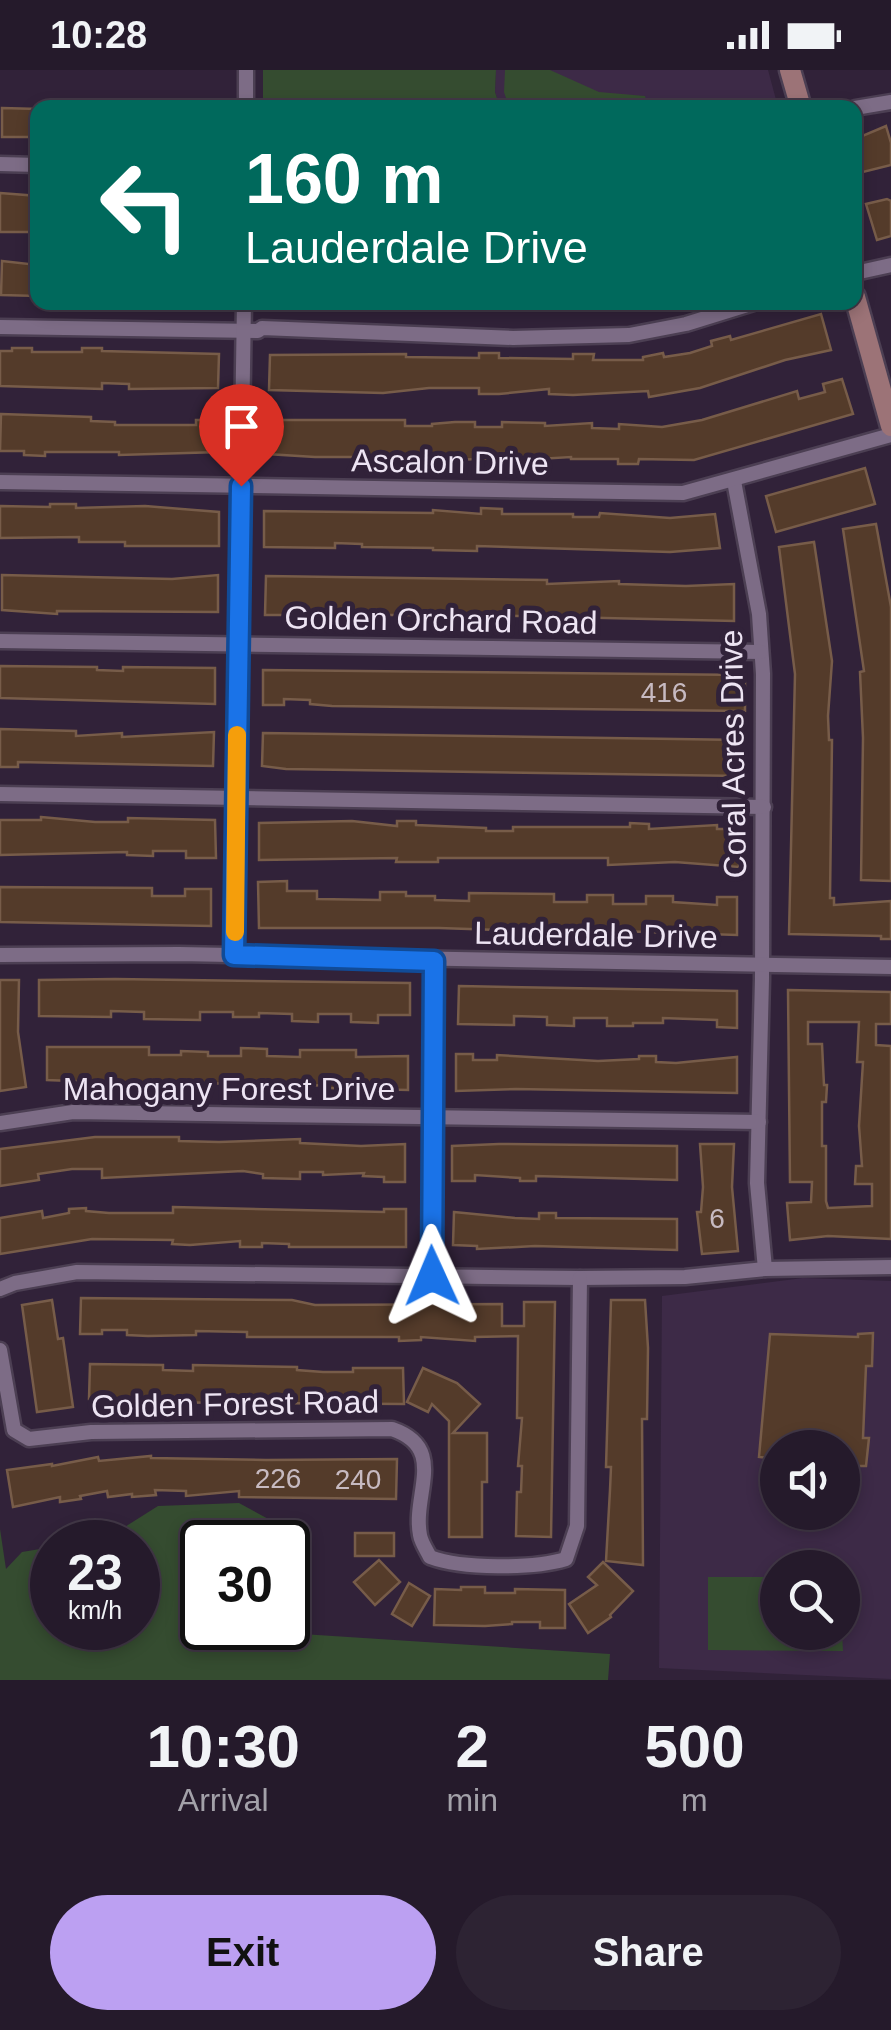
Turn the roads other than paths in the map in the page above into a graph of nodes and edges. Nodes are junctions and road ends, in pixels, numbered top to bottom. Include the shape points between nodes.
1 (246, 70) edge
2 (790, 70) edge
3 (246, 100) edge
4 (799, 100) edge
5 (891, 102) edge
6 (862, 107) edge
7 (0, 164) edge
8 (30, 165) edge
9 (891, 266) edge
10 (862, 272) edge
11 (244, 310) edge
12 (732, 310) edge
13 (859, 310) edge
14 (0, 327) edge
15 (243, 330) junction
16 (891, 426) edge
17 (891, 435) edge
18 (734, 481) junction
19 (0, 482) edge
20 (241, 486) junction
21 (0, 641) edge
22 (238, 644) junction
23 (761, 652) junction
24 (0, 794) edge
25 (236, 800) junction
26 (764, 808) junction
27 (0, 955) edge
28 (234, 955) junction
29 (434, 961) junction
30 (762, 964) junction
31 (891, 966) edge
32 (432, 1117) junction
33 (759, 1122) junction
34 (0, 1123) edge
35 (891, 1267) edge
36 (765, 1269) junction
37 (432, 1276) junction
38 (580, 1278) junction
39 (0, 1290) edge
40 (0, 1350) edge

1 - 3 street
2 - 4 street
5 - 6 street
7 - 8 street
9 - 10 street
11 - 15 street
12 - 15 street via 630,335
13 - 16 street
14 - 15 street
15 - 20 street
17 - 18 street, Ascalon Drive
18 - 20 street, Ascalon Drive via 683,492
18 - 23 street, Coral Acres Drive
19 - 20 street, Ascalon Drive
20 - 22 street
21 - 22 street, Golden Orchard Road
22 - 23 street, Golden Orchard Road
22 - 25 street
23 - 26 street, Coral Acres Drive
24 - 25 street
25 - 26 street
25 - 28 street
26 - 30 street, Coral Acres Drive
27 - 28 street, Lauderdale Drive
28 - 29 street, Lauderdale Drive
29 - 30 street, Lauderdale Drive
29 - 32 street
30 - 31 street, Lauderdale Drive
30 - 33 street, Coral Acres Drive
32 - 33 street, Mahogany Forest Drive
32 - 34 street, Mahogany Forest Drive via 72,1112
32 - 37 street
33 - 36 street, Coral Acres Drive
35 - 36 street
36 - 38 street via 685,1278
37 - 38 street
37 - 39 street via 78,1272
38 - 40 street, Golden Forest Road via 577,1526 566,1559 549,1564 450,1565 430,1558 420,1534 423,1453 416,1439 392,1429 92,1432 29,1439 14,1430

